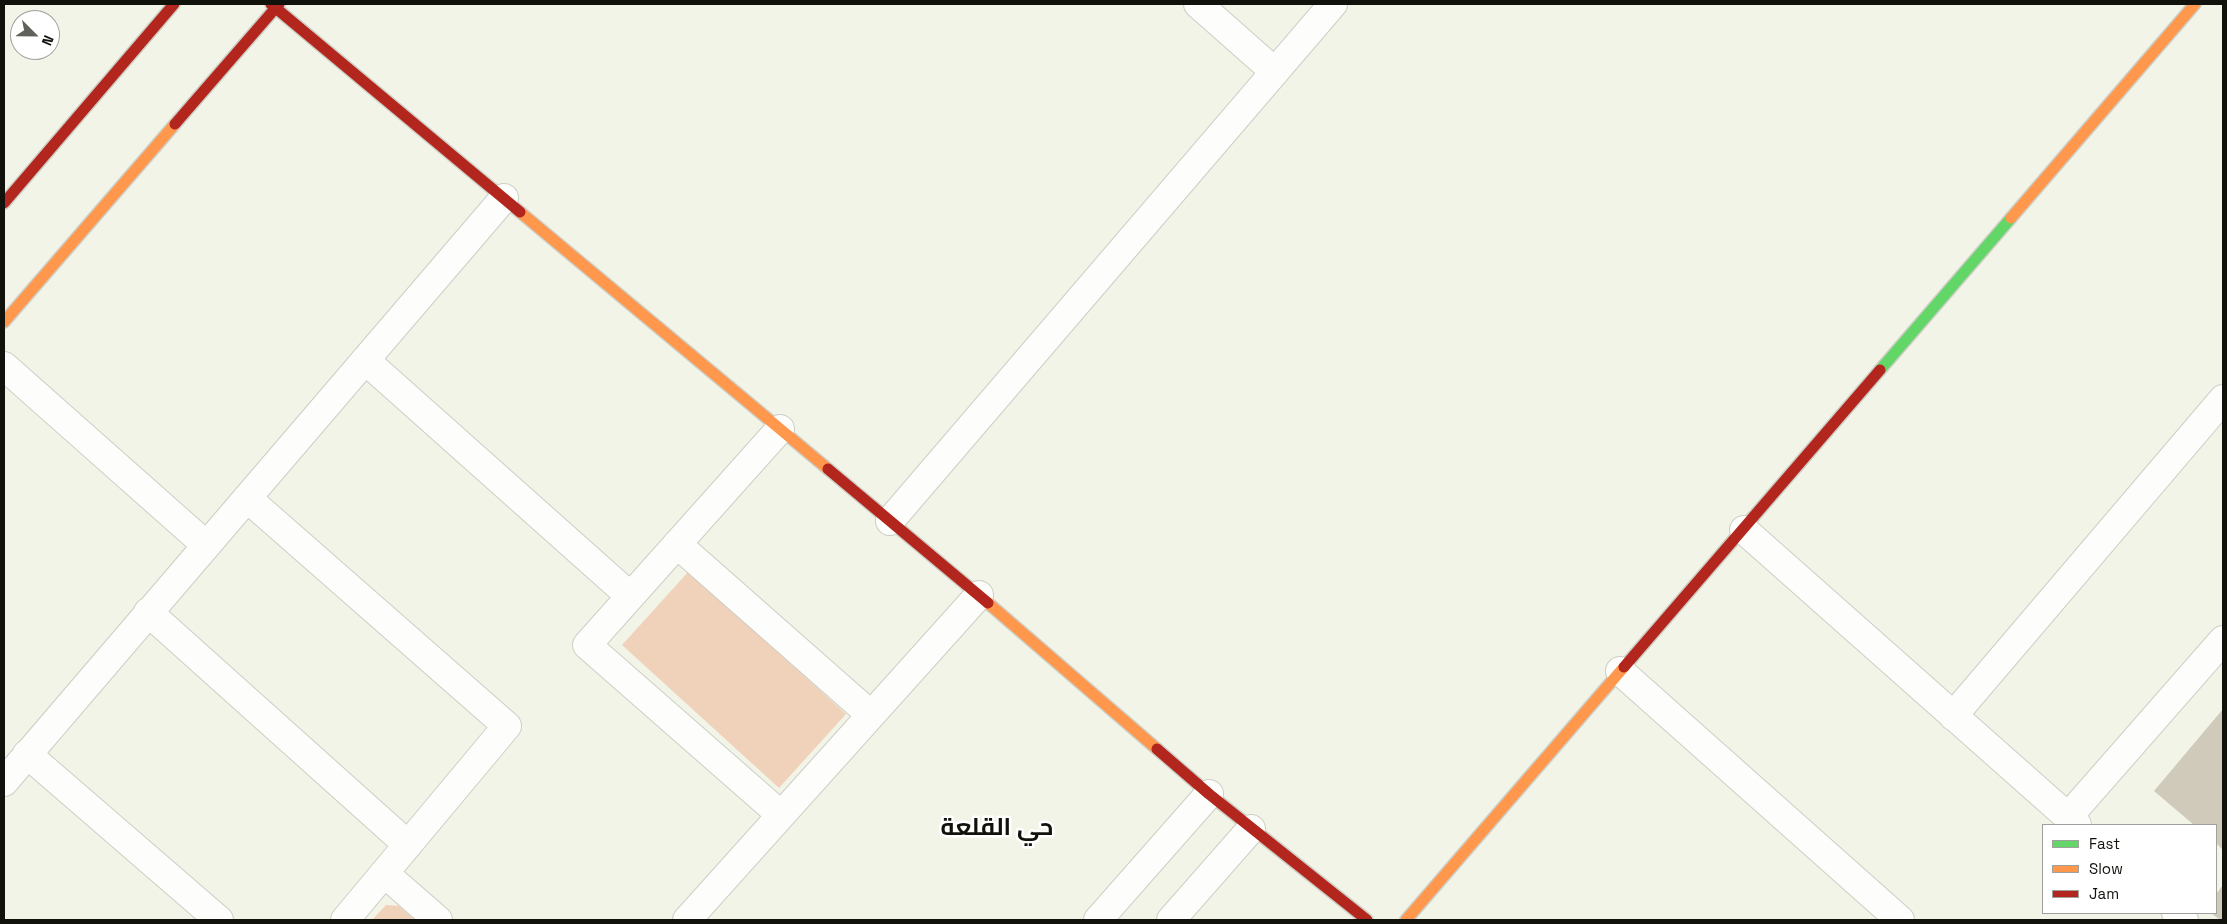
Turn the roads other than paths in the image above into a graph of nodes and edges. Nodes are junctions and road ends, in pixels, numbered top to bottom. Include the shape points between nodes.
1 (174, 4) edge
2 (1198, 4) edge
3 (1333, 4) edge
4 (2195, 4) edge
5 (275, 5) edge
6 (1274, 72) junction
7 (504, 198) junction
8 (4, 203) edge
9 (4, 322) edge
10 (365, 360) junction
11 (4, 366) edge
12 (2223, 399) edge
13 (780, 429) junction
14 (247, 498) junction
15 (890, 521) junction
16 (1744, 530) junction
17 (678, 544) junction
18 (206, 545) junction
19 (979, 595) junction
20 (630, 596) junction
21 (148, 612) junction
22 (2223, 640) edge
23 (1620, 671) junction
24 (871, 715) junction
25 (1953, 716) junction
26 (28, 754) junction
27 (4, 782) edge
28 (1209, 794) junction
29 (781, 815) junction
30 (2073, 821) edge
31 (1251, 829) junction
32 (408, 845) junction
33 (384, 873) junction
34 (220, 920) edge
35 (345, 920) edge
36 (438, 920) edge
37 (687, 920) edge
38 (1098, 920) edge
39 (1171, 920) edge
40 (1367, 920) edge
41 (1406, 920) edge
42 (1900, 920) edge

1 - 8 street
2 - 6 street
3 - 6 street
4 - 16 street
5 - 7 street
5 - 9 street
6 - 15 street
7 - 10 street
7 - 13 street
10 - 14 street
10 - 20 street
11 - 18 street
12 - 25 street
13 - 15 street
13 - 17 street
14 - 18 street
14 - 32 street via 507,726
15 - 19 street
16 - 23 street
16 - 25 street
17 - 20 street
17 - 24 street
18 - 21 street
19 - 24 street
19 - 28 street
20 - 29 street via 587,645
21 - 26 street
21 - 32 street
22 - 30 street
23 - 41 street
23 - 42 street
24 - 29 street
25 - 30 street
26 - 27 street
26 - 34 street
28 - 31 street
28 - 38 street
29 - 37 street
31 - 39 street
31 - 40 street
32 - 33 street
33 - 35 street
33 - 36 street

